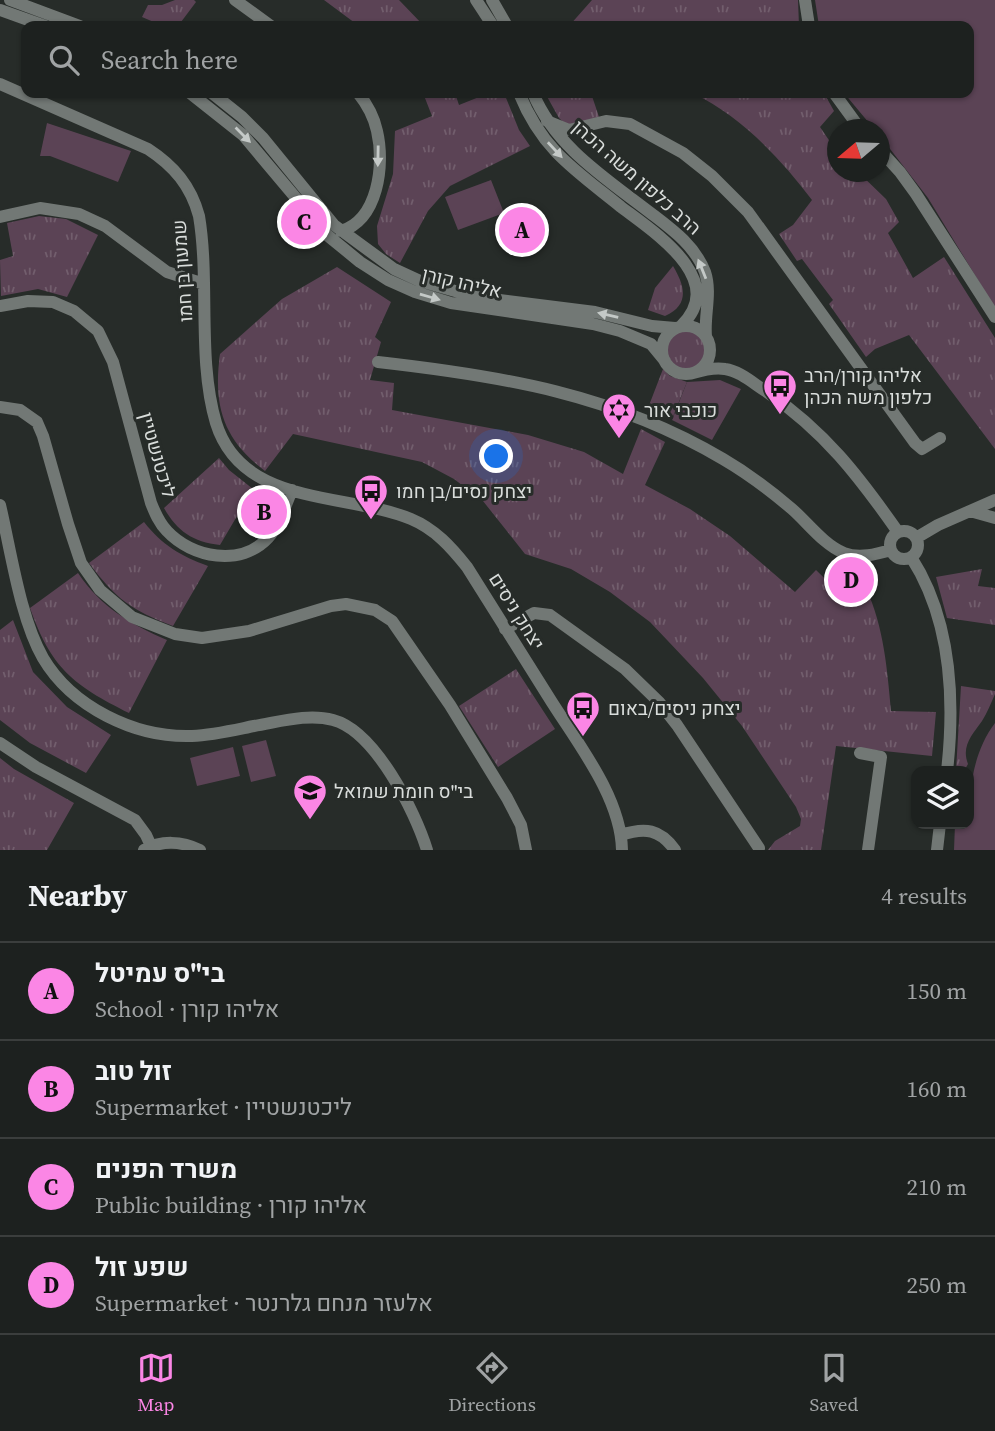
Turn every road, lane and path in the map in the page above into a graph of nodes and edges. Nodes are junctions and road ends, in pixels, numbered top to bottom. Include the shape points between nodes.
1 (10, 0) edge
2 (235, 0) edge
3 (476, 0) edge
4 (492, 0) edge
5 (805, 0) edge
6 (0, 10) edge
7 (31, 21) edge
8 (67, 21) edge
9 (264, 21) edge
10 (490, 21) edge
11 (504, 21) edge
12 (808, 21) edge
13 (0, 84) edge
14 (21, 93) edge
15 (32, 98) edge
16 (196, 98) edge
17 (218, 98) edge
18 (362, 98) edge
19 (521, 98) edge
20 (536, 98) edge
21 (838, 98) edge
22 (853, 119) edge
23 (547, 121) junction
24 (596, 123) junction
25 (579, 156) junction
26 (890, 161) edge
27 (0, 217) edge
28 (341, 231) junction
29 (204, 284) junction
30 (0, 306) edge
31 (995, 317) edge
32 (678, 327) junction
33 (707, 340) junction
34 (665, 361) junction
35 (378, 362) dead end
36 (693, 373) junction
37 (737, 373) junction
38 (0, 407) edge
39 (940, 438) dead end
40 (292, 490) junction
41 (995, 500) edge
42 (0, 505) edge
43 (970, 511) junction
44 (995, 518) edge
45 (898, 532) junction
46 (916, 538) junction
47 (891, 550) junction
48 (911, 557) junction
49 (506, 629) junction
50 (0, 743) edge
51 (860, 753) dead end
52 (947, 766) edge
53 (939, 829) edge
54 (621, 835) junction
55 (147, 848) edge
56 (759, 848) dead end
57 (200, 850) edge
58 (426, 850) edge
59 (526, 850) edge
60 (622, 850) edge
61 (675, 850) edge
62 (869, 850) edge
63 (937, 850) edge

1 - 8 street
2 - 9 street
3 - 10 street
4 - 11 street
5 - 12 street
6 - 7 street
13 - 14 street, שמעון בן חמו
15 - 29 street, שמעון בן חמו via 148,149 171,166 195,202
16 -> 34 street, אליהו קורן via 243,135 327,235 388,280 451,303 620,331 652,344
17 - 28 street, אליהו קורן via 257,132
18 -> 28 street via 377,131 377,187 364,215
19 -> 32 street, הרב כלפון משה הכהן via 556,152 686,263 693,278 695,304
20 - 23 street, הרב כלפון משה הכהן
21 - 22 street
23 - 24 street via 569,130
23 - 25 street, הרב כלפון משה הכהן
24 - 25 street via 581,137
24 - 39 street via 618,122 643,130 712,176 748,212 915,443 922,449
33 -> 25 street, הרב כלפון משה הכהן via 708,290 697,257 671,228
26 - 31 street
27 - 29 street via 40,208 79,214 105,226 167,272
32 -> 28 street, אליהו קורן via 476,297 437,286 394,269
29 - 40 street, שמעון בן חמו via 209,385 220,432 236,460 253,475
30 - 40 street, ליכטנשטיין via 53,302 74,311 98,331 113,362 151,503 161,524 177,540 212,556 251,550 271,536
32 - 33 street via 697,329
32 - 34 street via 663,343
33 - 36 street via 708,358
33 - 37 street
34 - 36 street via 677,372
35 - 47 street via 520,382 613,408 723,459 844,553
36 - 37 street via 720,368
37 - 45 street via 832,446
38 - 59 street via 20,410 37,422 81,563 100,590 132,617 175,634 202,638 249,631 346,604 375,610 392,621 508,798
40 - 49 street, יצחק ניסים via 402,516 435,532 467,567
41 - 43 street
42 - 58 street via 37,645 51,670 77,695 125,724 164,734 210,734 308,718 335,720 372,748 407,805
43 - 44 street
43 - 46 street
45 - 46 street via 908,531
45 - 47 street
46 - 48 street via 918,549
47 - 48 street via 900,558
48 - 52 street via 931,601 947,661 951,706
49 - 54 street, יצחק ניסים via 594,770
49 - 56 street via 534,613 550,615 633,677 677,725
50 - 55 street via 135,820 146,835
51 - 62 street via 881,757
53 - 63 street
54 - 60 street, יצחק ניסים
54 - 61 street via 655,831
55 - 57 street via 167,843

